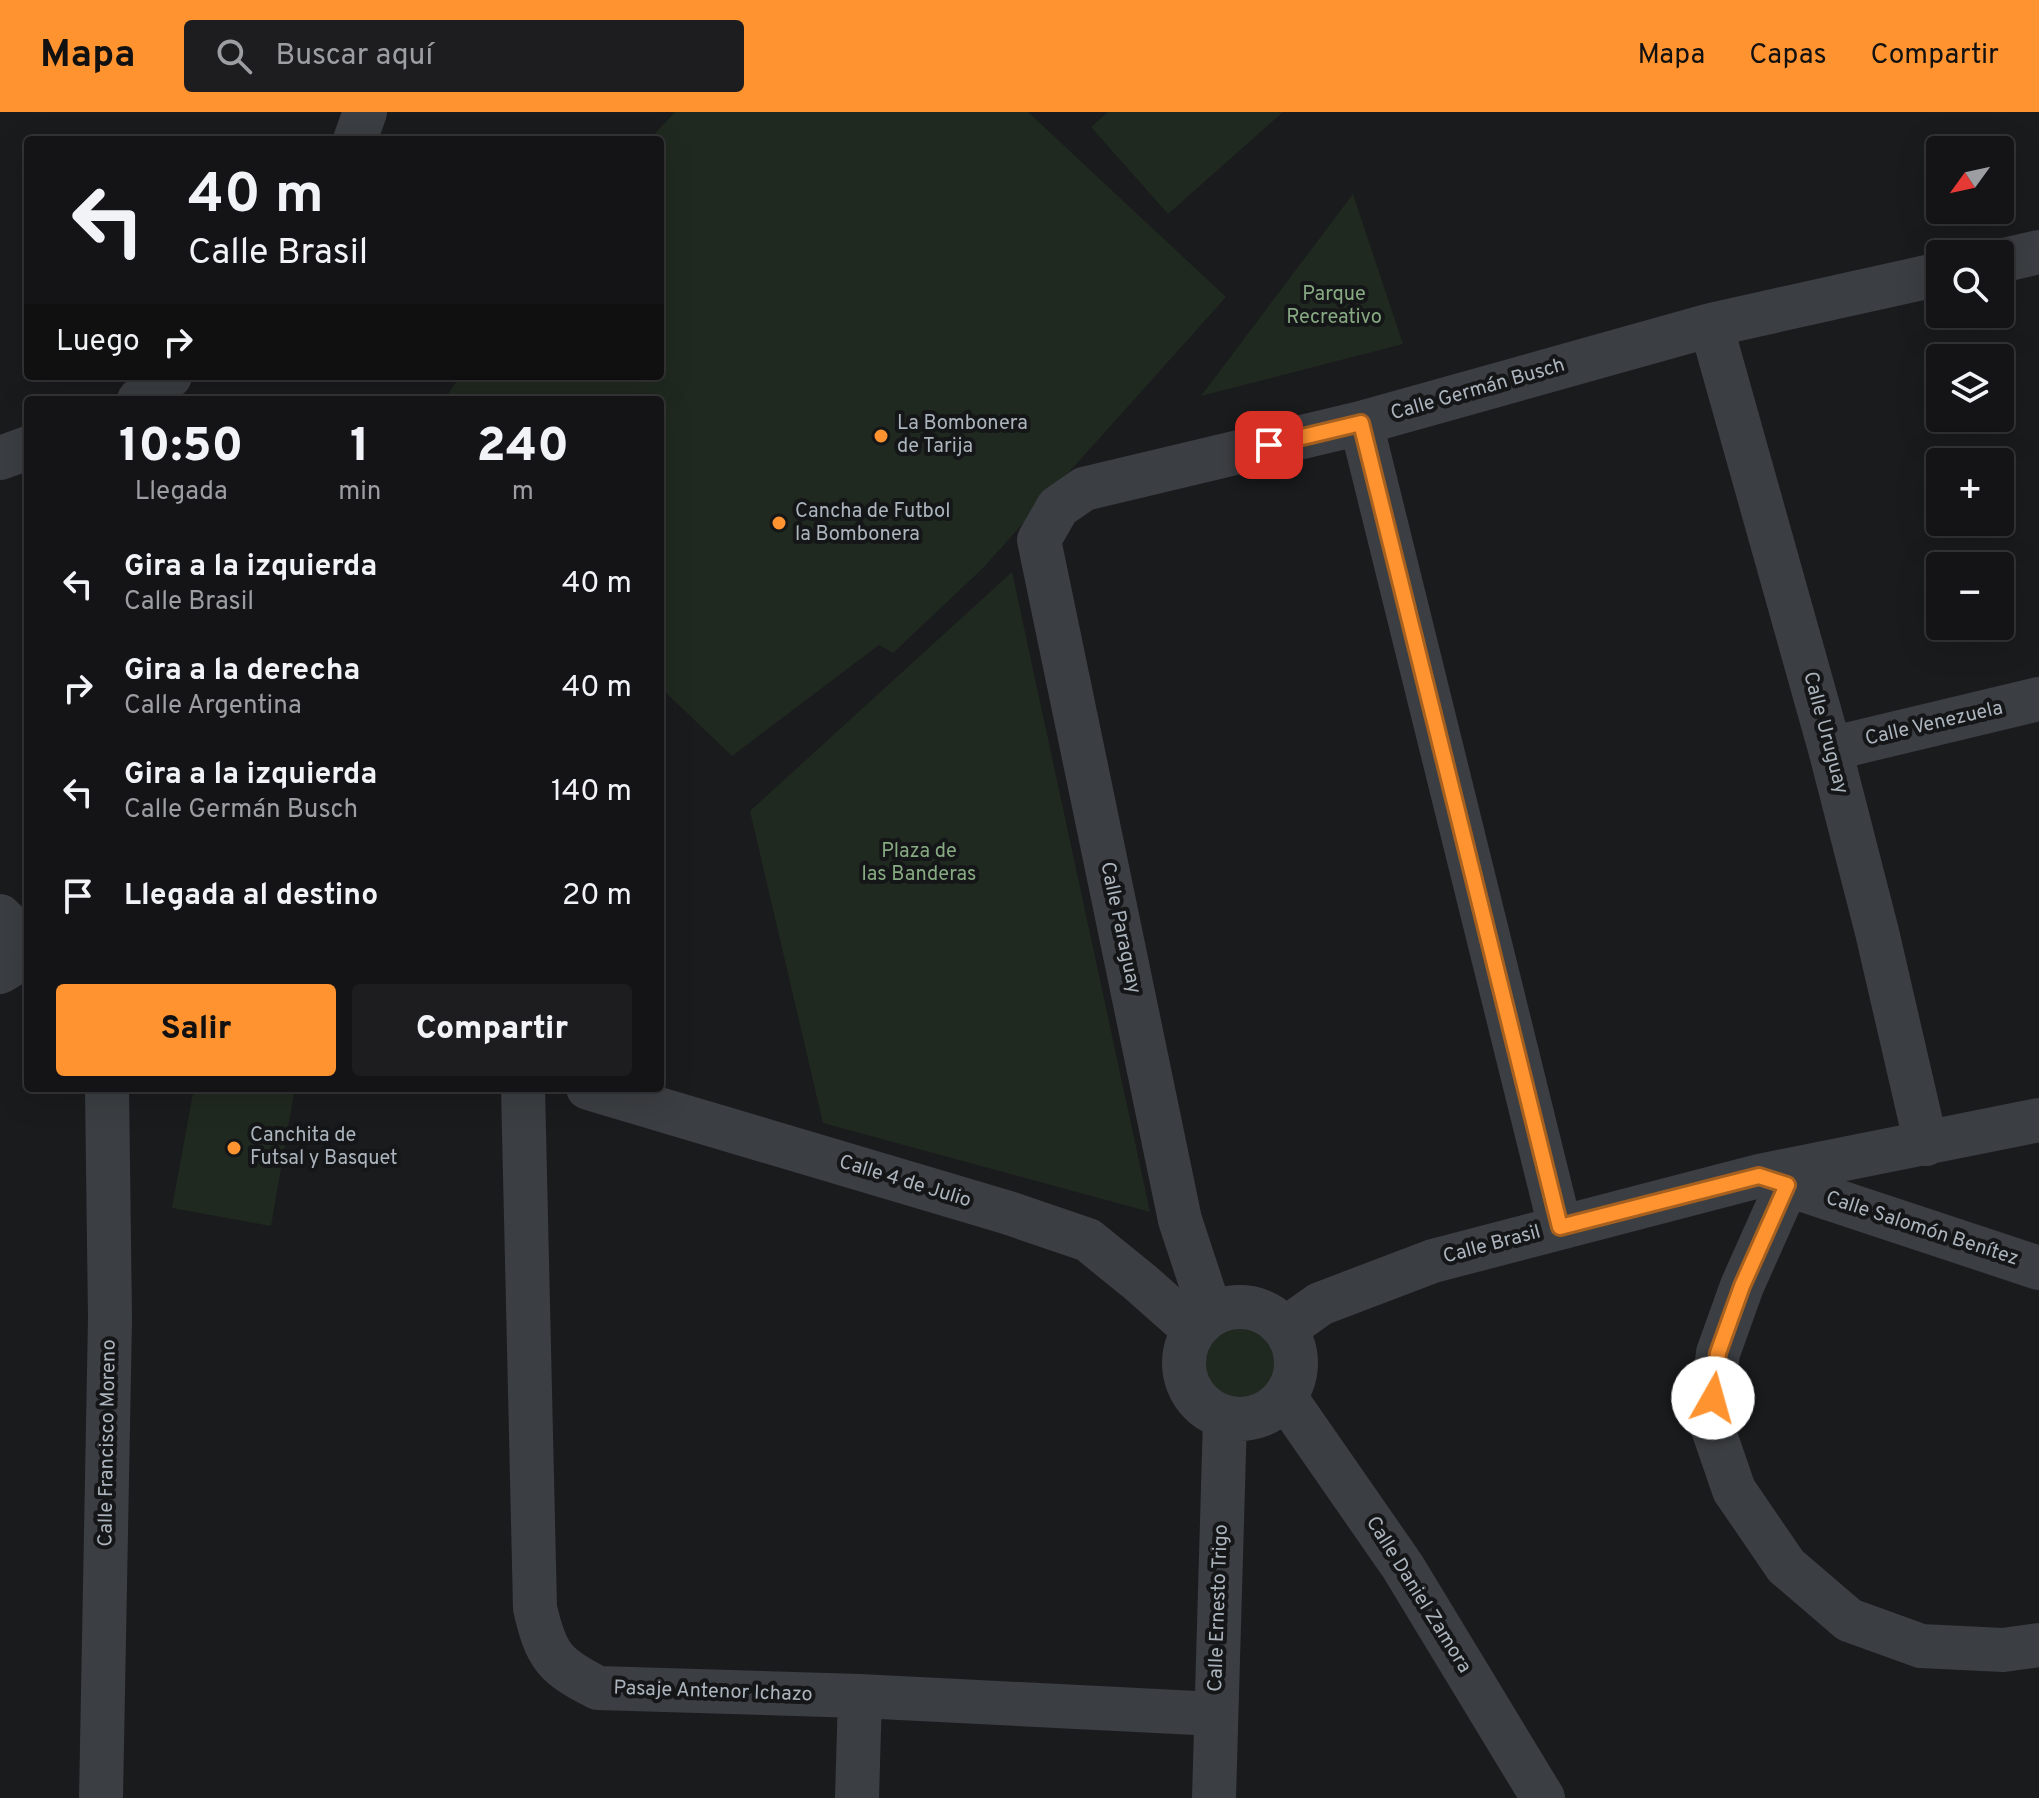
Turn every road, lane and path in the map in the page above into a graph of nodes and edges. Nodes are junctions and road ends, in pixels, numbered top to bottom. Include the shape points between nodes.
1 (365, 112) edge
2 (356, 136) edge
3 (2039, 252) edge
4 (2014, 258) edge
5 (1926, 277) edge
6 (1711, 325) junction
7 (165, 380) edge
8 (144, 396) edge
9 (1361, 423) junction
10 (24, 449) edge
11 (0, 458) edge
12 (1039, 540) joint
13 (2039, 699) edge
14 (1830, 749) junction
15 (0, 916) edge
16 (24, 939) edge
17 (24, 957) edge
18 (0, 972) edge
19 (107, 1092) edge
20 (523, 1092) edge
21 (601, 1092) edge
22 (2039, 1120) edge
23 (1926, 1144) junction
24 (1773, 1180) junction
25 (1560, 1227) junction
26 (2039, 1268) edge
27 (1202, 1322) junction
28 (1285, 1329) junction
29 (1285, 1397) junction
30 (1225, 1418) junction
31 (2039, 1645) edge
32 (860, 1696) junction
33 (1216, 1714) junction
34 (101, 1798) edge
35 (857, 1798) edge
36 (1214, 1798) edge
37 (1543, 1798) edge

1 - 2 street
3 - 4 street
5 - 6 street, Calle Germán Busch
6 - 9 street, Calle Germán Busch
6 - 14 street, Calle Uruguay
7 - 8 street
9 - 12 street, Calle Germán Busch via 1084,489 1058,507
9 - 25 street
10 - 11 street
12 - 27 street, Calle Paraguay
13 - 14 street, Calle Venezuela
14 - 23 street, Calle Uruguay
15 - 16 street
17 - 18 street
19 - 34 street, Calle Francisco Moreno via 110,1319
20 - 32 street, Pasaje Antenor Ichazo via 535,1608 554,1659 598,1688
21 - 27 street, Calle 4 de Julio via 1088,1240
22 - 23 street, Calle Brasil
23 - 24 street, Calle Brasil
24 - 25 street, Calle Brasil
24 - 26 street, Calle Salomón Benítez
24 - 31 street via 1718,1353 1710,1420 1734,1490 1786,1566 1849,1620 1921,1646 2003,1650
25 - 28 street, Calle Brasil via 1433,1261 1320,1304
27 - 28 street via 1243,1306 1273,1317
27 - 30 street via 1186,1348 1186,1381 1201,1404
28 - 29 street via 1293,1342 1296,1373
29 - 30 street via 1259,1417
29 - 37 street, Calle Daniel Zamora via 1403,1567
30 - 33 street, Calle Ernesto Trigo
32 - 33 street, Pasaje Antenor Ichazo
32 - 35 street
33 - 36 street, Calle Ernesto Trigo

